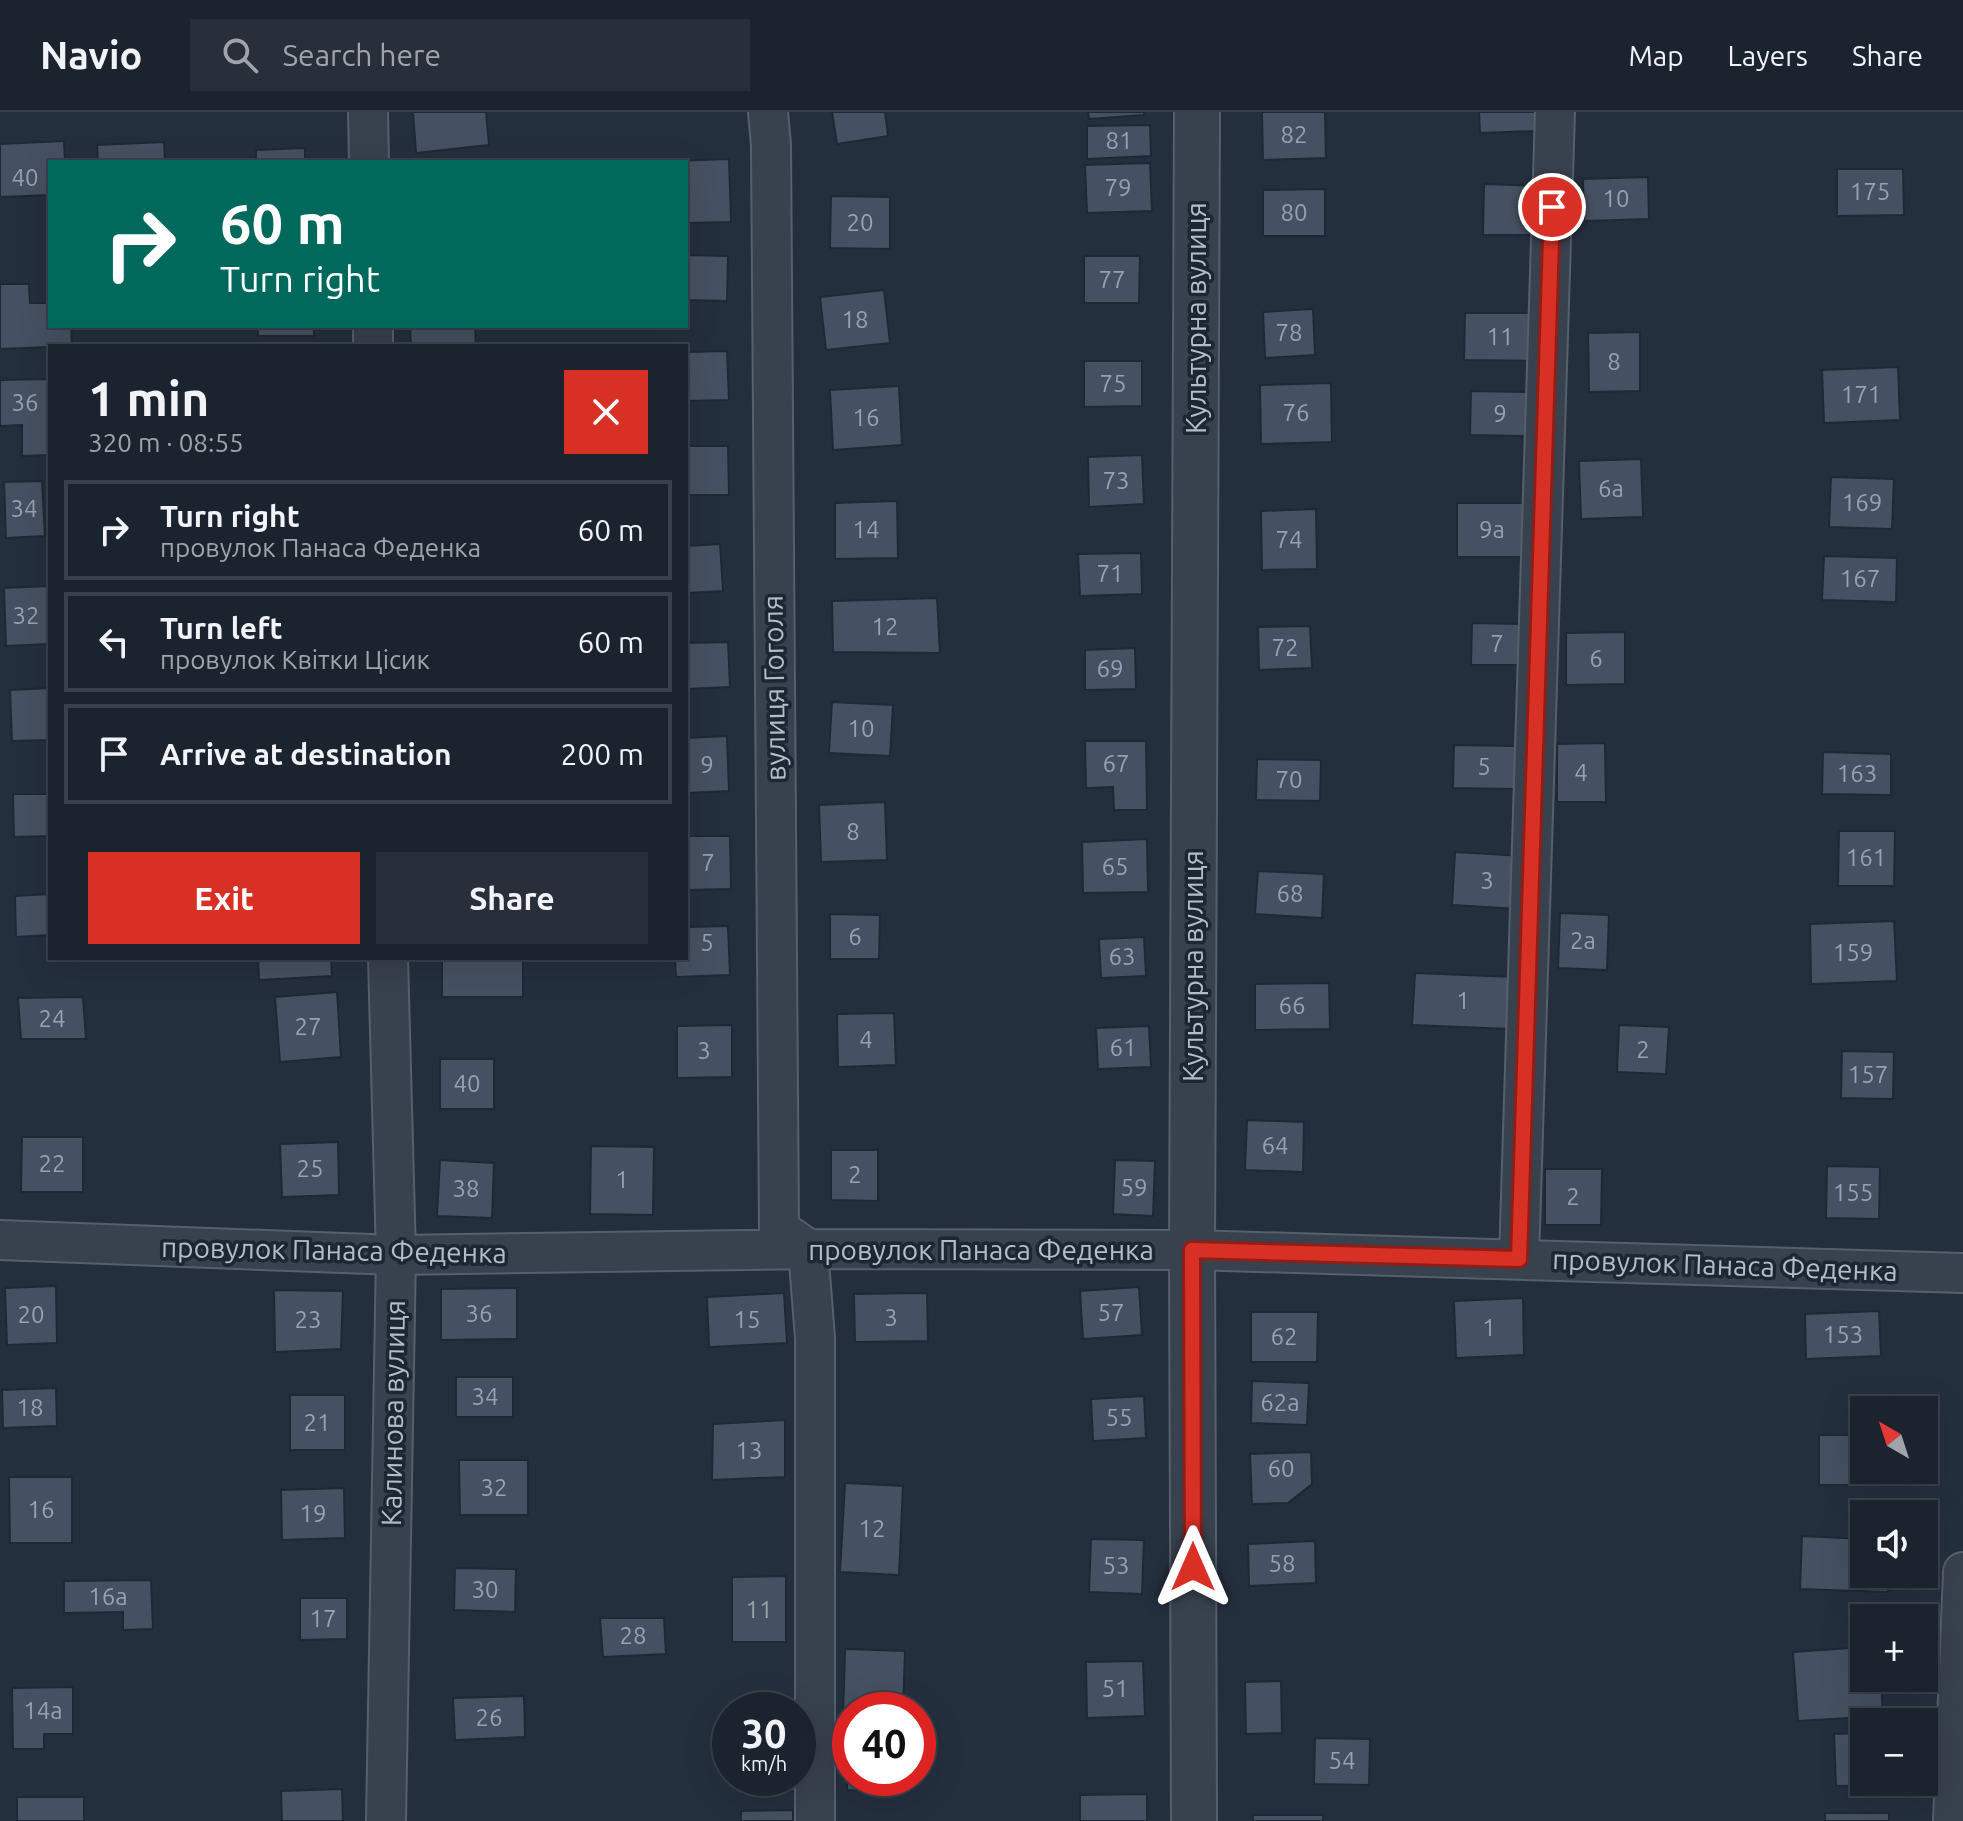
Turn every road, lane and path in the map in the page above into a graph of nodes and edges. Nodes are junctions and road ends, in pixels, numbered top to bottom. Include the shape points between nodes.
1 (368, 112) edge
2 (768, 112) edge
3 (1197, 112) edge
4 (1555, 112) edge
5 (369, 160) edge
6 (388, 960) edge
7 (0, 1240) edge
8 (808, 1249) junction
9 (1192, 1250) junction
10 (396, 1255) junction
11 (1519, 1259) junction
12 (1963, 1273) edge
13 (1963, 1572) edge
14 (386, 1821) edge
15 (815, 1821) edge
16 (1194, 1821) edge
17 (1953, 1821) edge

1 - 5 street
2 - 8 street, вулиця Гоголя via 779,1229
3 - 9 street, Культурна вулиця
4 - 11 street
6 - 10 street, Калинова вулиця
7 - 10 street, провулок Панаса Феденка
8 - 9 street, провулок Панаса Феденка
8 - 10 street, провулок Панаса Феденка
8 - 15 street via 815,1338
9 - 11 street, провулок Панаса Феденка
9 - 16 street, Культурна вулиця
10 - 14 street, Калинова вулиця
11 - 12 street, провулок Панаса Феденка
13 - 17 street

